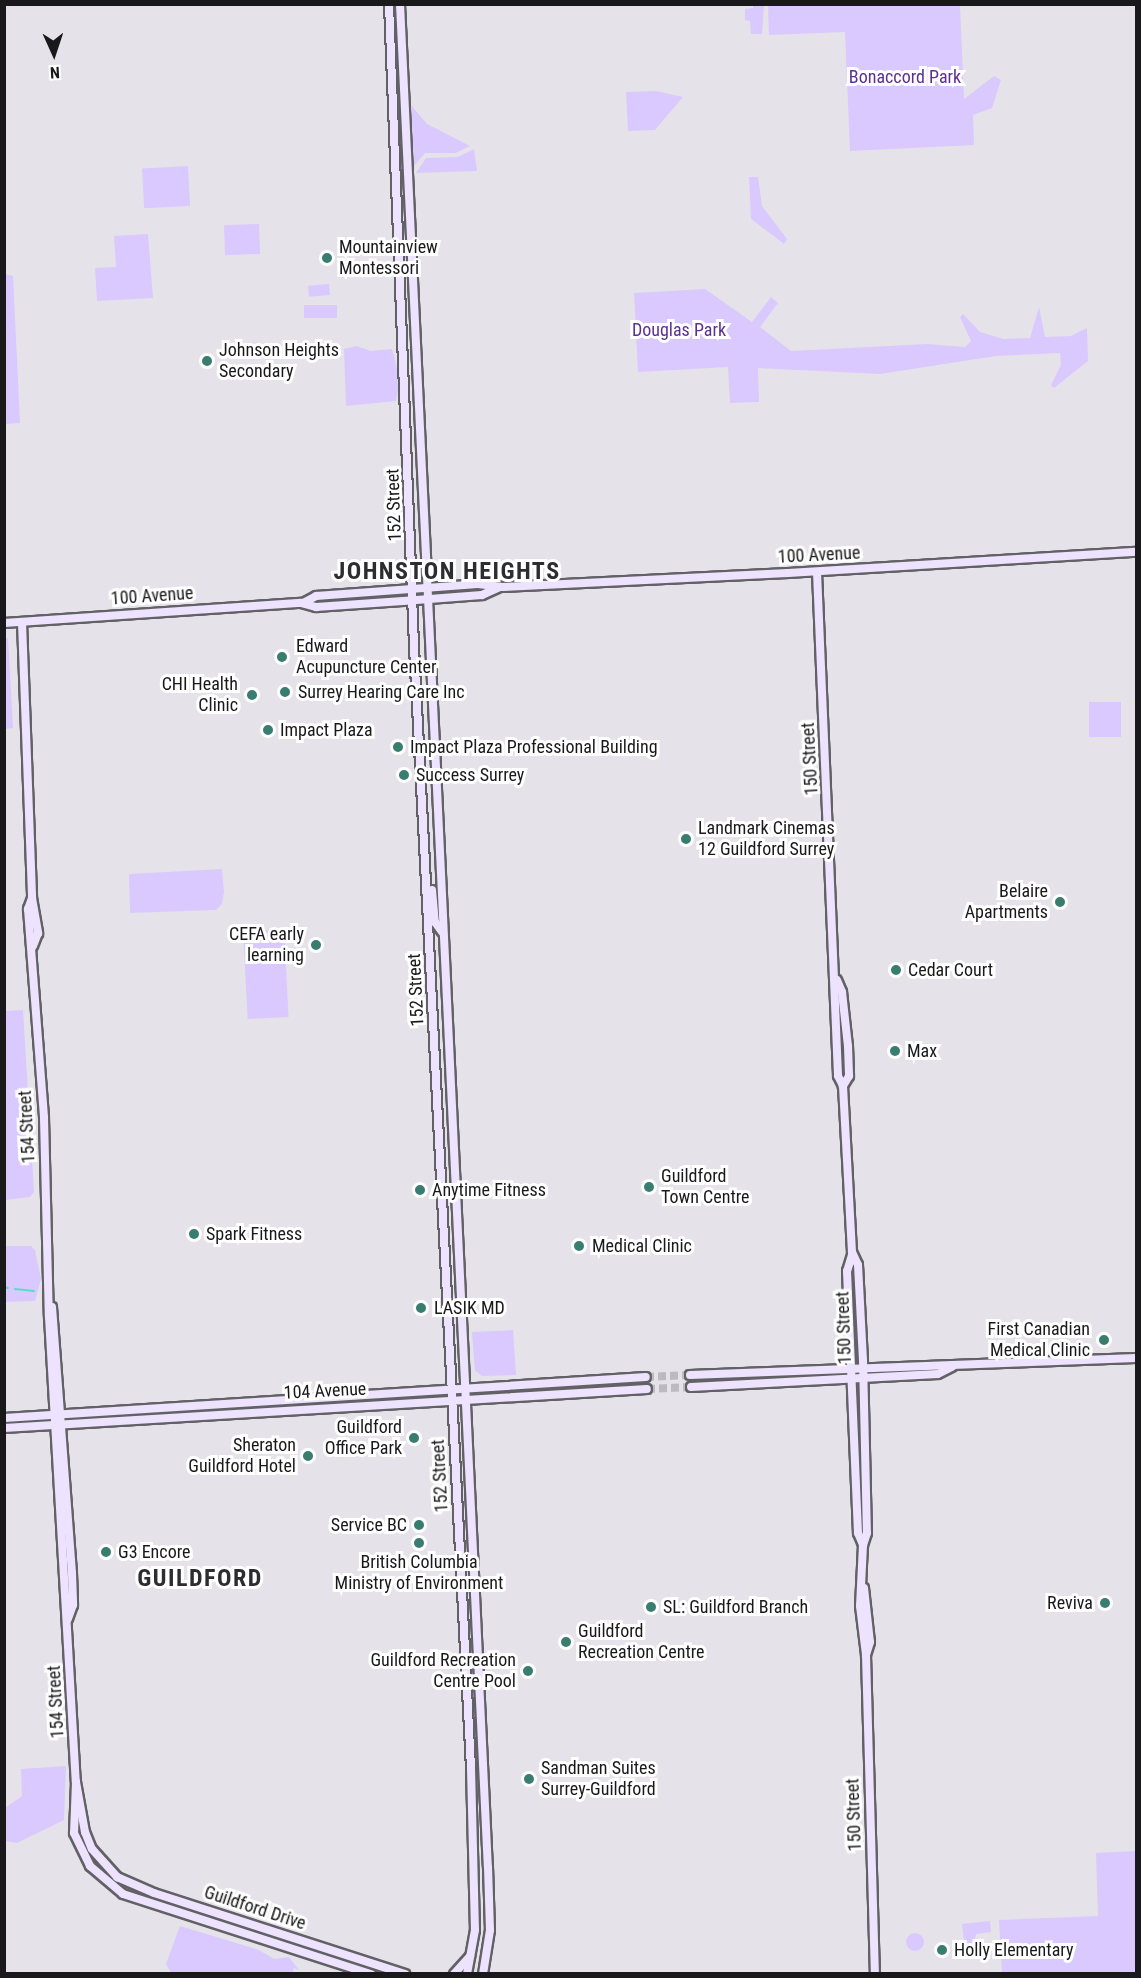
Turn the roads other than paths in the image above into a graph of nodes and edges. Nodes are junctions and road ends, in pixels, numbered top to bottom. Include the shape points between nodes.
1 (389, 4) edge
2 (400, 4) edge
3 (1137, 552) edge
4 (818, 572) junction
5 (503, 587) junction
6 (413, 588) junction
7 (425, 588) junction
8 (425, 599) junction
9 (412, 600) junction
10 (303, 603) junction
11 (22, 622) junction
12 (4, 623) edge
13 (426, 881) junction
14 (442, 932) junction
15 (852, 1255) junction
16 (848, 1276) junction
17 (860, 1301) junction
18 (1137, 1358) edge
19 (852, 1367) junction
20 (863, 1367) junction
21 (952, 1367) junction
22 (690, 1375) tunnel mouth
23 (646, 1377) tunnel mouth
24 (858, 1378) junction
25 (464, 1387) junction
26 (691, 1387) tunnel mouth
27 (452, 1388) junction
28 (646, 1389) tunnel mouth
29 (321, 1396) junction
30 (465, 1399) junction
31 (453, 1400) junction
32 (274, 1410) junction
33 (4, 1418) edge
34 (59, 1419) junction
35 (4, 1428) edge
36 (76, 1782) junction
37 (102, 1863) joint
38 (90, 1866) joint
39 (472, 1953) junction
40 (487, 1957) junction
41 (371, 1974) edge
42 (405, 1974) edge
43 (454, 1974) edge
44 (467, 1974) edge
45 (483, 1974) edge
46 (488, 1974) edge
47 (875, 1974) edge

1 - 6 main road, 152 Street
2 - 7 main road, 152 Street
3 - 4 main road, 100 Avenue
4 - 5 main road, 100 Avenue
4 - 15 main road, 150 Street via 838,1076 843,1086
5 - 7 main road, 100 Avenue via 478,584
5 - 8 main road, 100 Avenue via 482,595
6 - 7 main road, 100 Avenue
6 - 9 main road, 152 Street
6 - 10 main road, 100 Avenue via 316,596
7 - 8 main road, 152 Street
8 - 9 main road, 100 Avenue
8 - 14 main road, 152 Street
9 - 10 main road, 100 Avenue via 316,606
9 - 13 main road, 152 Street
10 - 11 main road, 100 Avenue
11 - 12 main road, 100 Avenue
11 - 34 main road, 154 Street via 32,898 38,933 33,947
13 - 14 main road via 432,885 435,922
13 - 27 main road, 152 Street
14 - 25 main road, 152 Street
15 - 16 main road, 150 Street
15 - 17 main road, 150 Street via 858,1264
16 - 17 main road
16 - 19 main road, 150 Street
17 - 20 main road, 150 Street
18 - 21 main road
19 - 20 main road
19 - 22 main road
19 - 24 main road, 150 Street
20 - 21 main road via 937,1363
20 - 24 main road, 150 Street
21 - 24 main road via 938,1374
23 - 25 main road, 104 Avenue
24 - 26 main road
24 - 47 main road, 150 Street via 858,1533 869,1606 870,1642 866,1655
25 - 27 main road, 104 Avenue
25 - 30 main road, 152 Street
27 - 29 main road, 104 Avenue
27 - 31 main road, 152 Street
28 - 30 main road, 104 Avenue
29 - 32 main road via 318,1404
29 - 34 main road, 104 Avenue
30 - 31 main road, 104 Avenue
30 - 40 main road, 152 Street via 489,1889
31 - 32 main road, 104 Avenue
31 - 39 main road, 152 Street via 471,1768 475,1906
32 - 34 main road, 104 Avenue
33 - 34 main road, 104 Avenue
34 - 35 main road, 104 Avenue
34 - 36 main road, 154 Street via 73,1605 68,1620
36 - 37 main road, 154 Street via 85,1832
36 - 38 main road, 154 Street via 74,1833
37 - 42 main road, Guildford Drive via 117,1877 154,1893
38 - 41 main road, Guildford Drive via 123,1894
39 - 43 main road
39 - 44 main road, 152 Street
40 - 45 main road, 152 Street
40 - 46 main road

